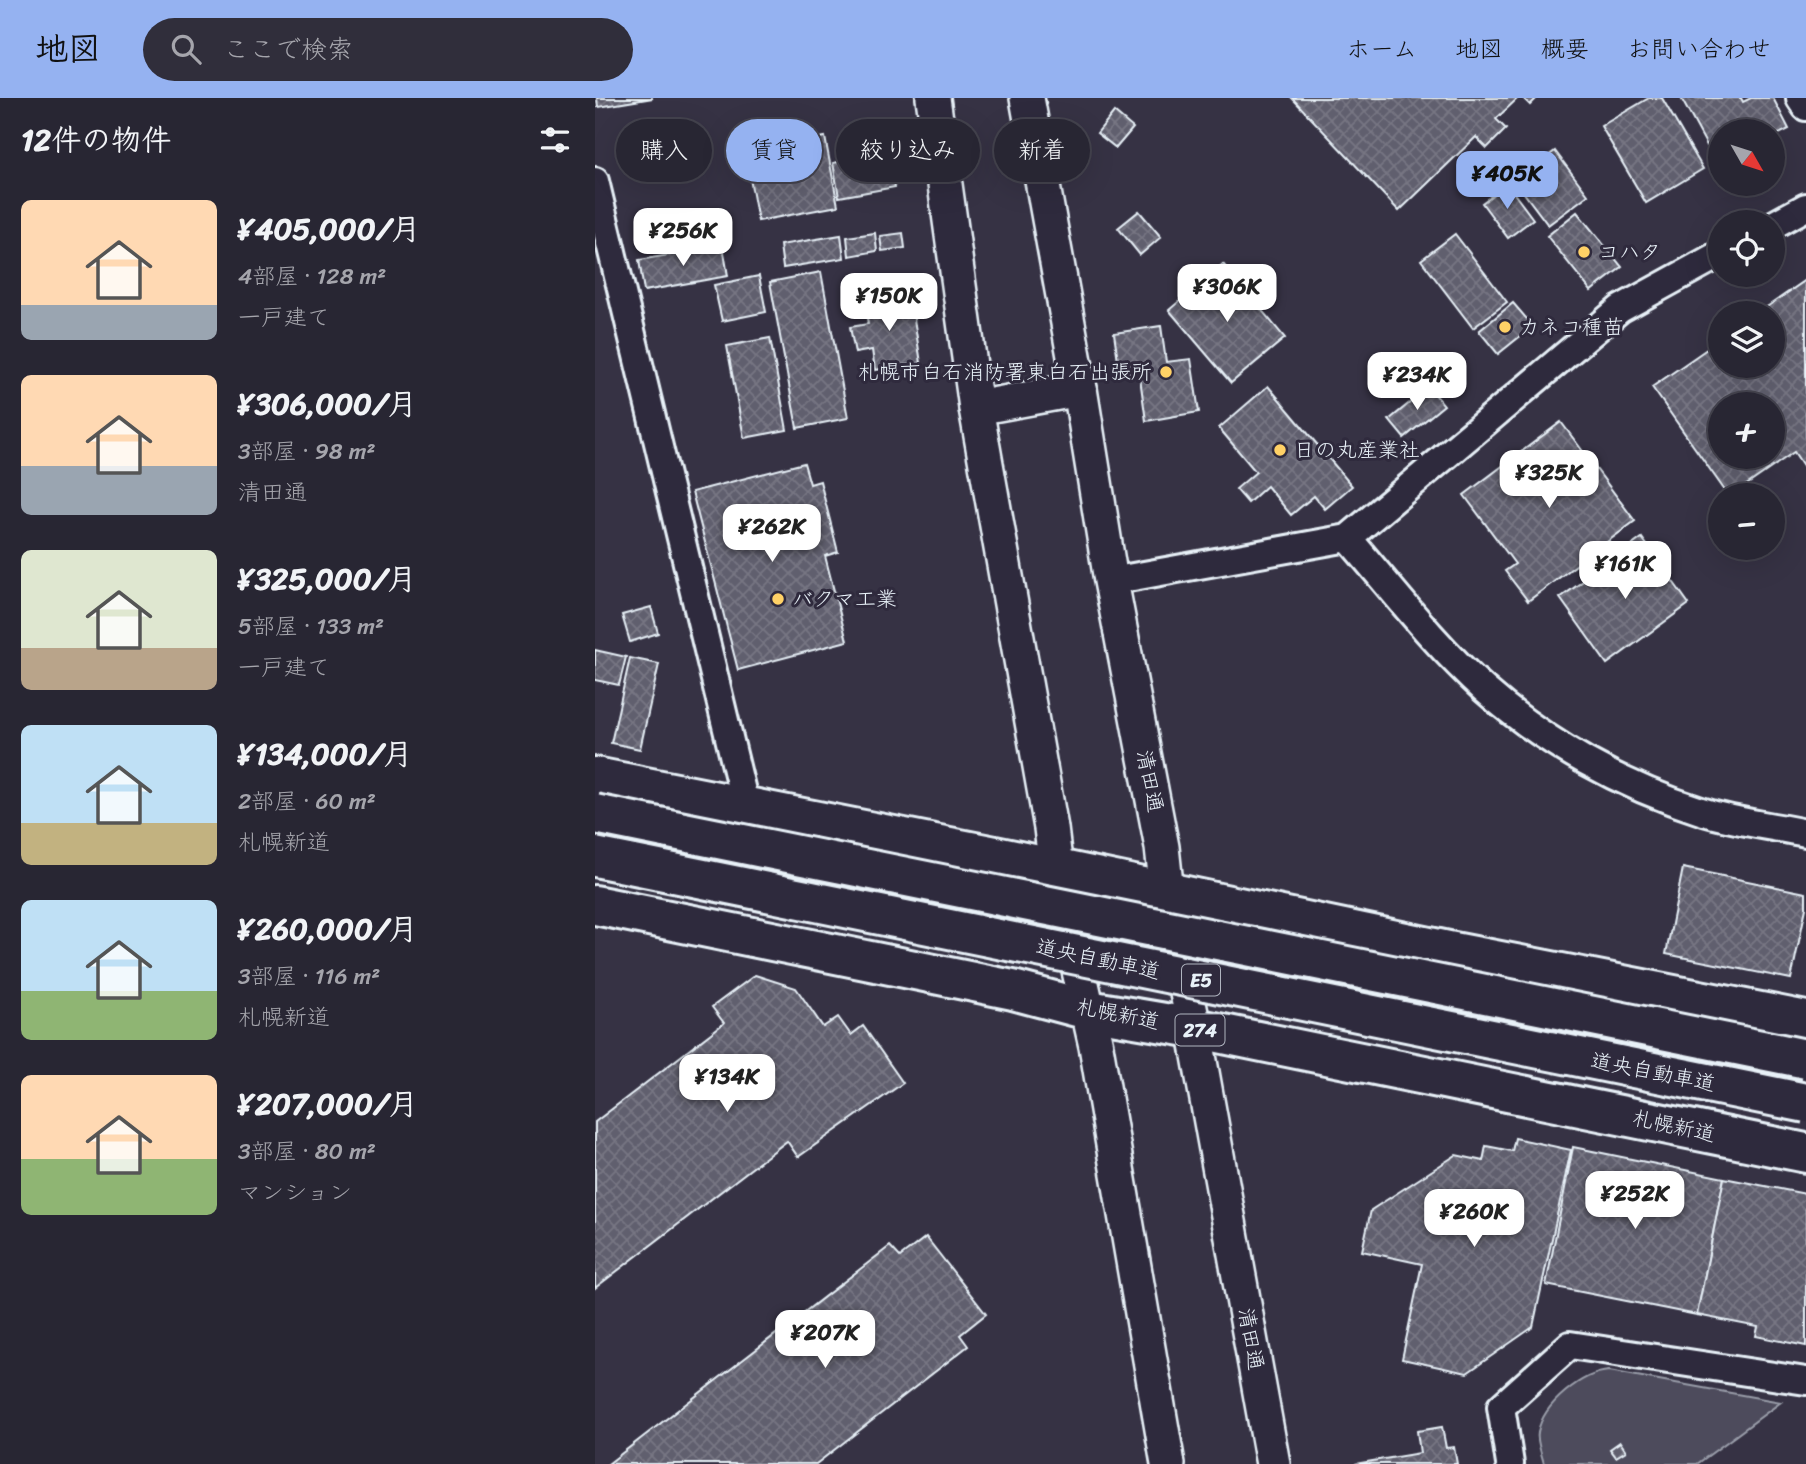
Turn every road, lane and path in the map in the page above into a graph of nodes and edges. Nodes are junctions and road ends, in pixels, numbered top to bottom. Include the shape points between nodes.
1 (933, 98) edge
2 (1027, 98) edge
3 (1800, 98) edge
4 (1806, 107) edge
5 (595, 181) edge
6 (1806, 207) edge
7 (1785, 218) edge
8 (1708, 261) edge
9 (1080, 389) junction
10 (976, 408) junction
11 (1349, 538) junction
12 (1111, 581) junction
13 (595, 777) edge
14 (746, 808) junction
15 (595, 814) edge
16 (1806, 833) edge
17 (595, 858) edge
18 (1056, 869) junction
19 (1167, 893) junction
20 (595, 905) edge
21 (1088, 1010) junction
22 (1806, 1021) edge
23 (1194, 1028) junction
24 (1806, 1059) edge
25 (1806, 1103) edge
26 (1806, 1153) edge
27 (1806, 1381) edge
28 (1168, 1464) edge
29 (1273, 1464) edge
30 (1510, 1464) edge

1 - 10 street
2 - 9 street, 清田通
3 - 4 street
5 - 14 street
6 - 7 street
8 - 11 street via 1620,309
9 - 10 street
9 - 12 street, 清田通
10 - 18 street
11 - 12 street
11 - 16 street via 1467,673 1524,722 1567,750 1610,774 1703,812
12 - 19 street, 清田通
13 - 14 highway
14 - 18 highway
15 - 24 highway, 道央自動車道 / E5, bridge
17 - 25 highway, 道央自動車道 / E5, bridge
18 - 19 highway
18 - 21 street
19 - 22 highway
19 - 23 street, 清田通
20 - 21 highway, 札幌新道 / 274 via 1013,990
21 - 23 highway, 札幌新道 / 274
21 - 28 street
23 - 26 highway, 札幌新道 / 274
23 - 29 street, 清田通
27 - 30 street via 1570,1345 1501,1407

